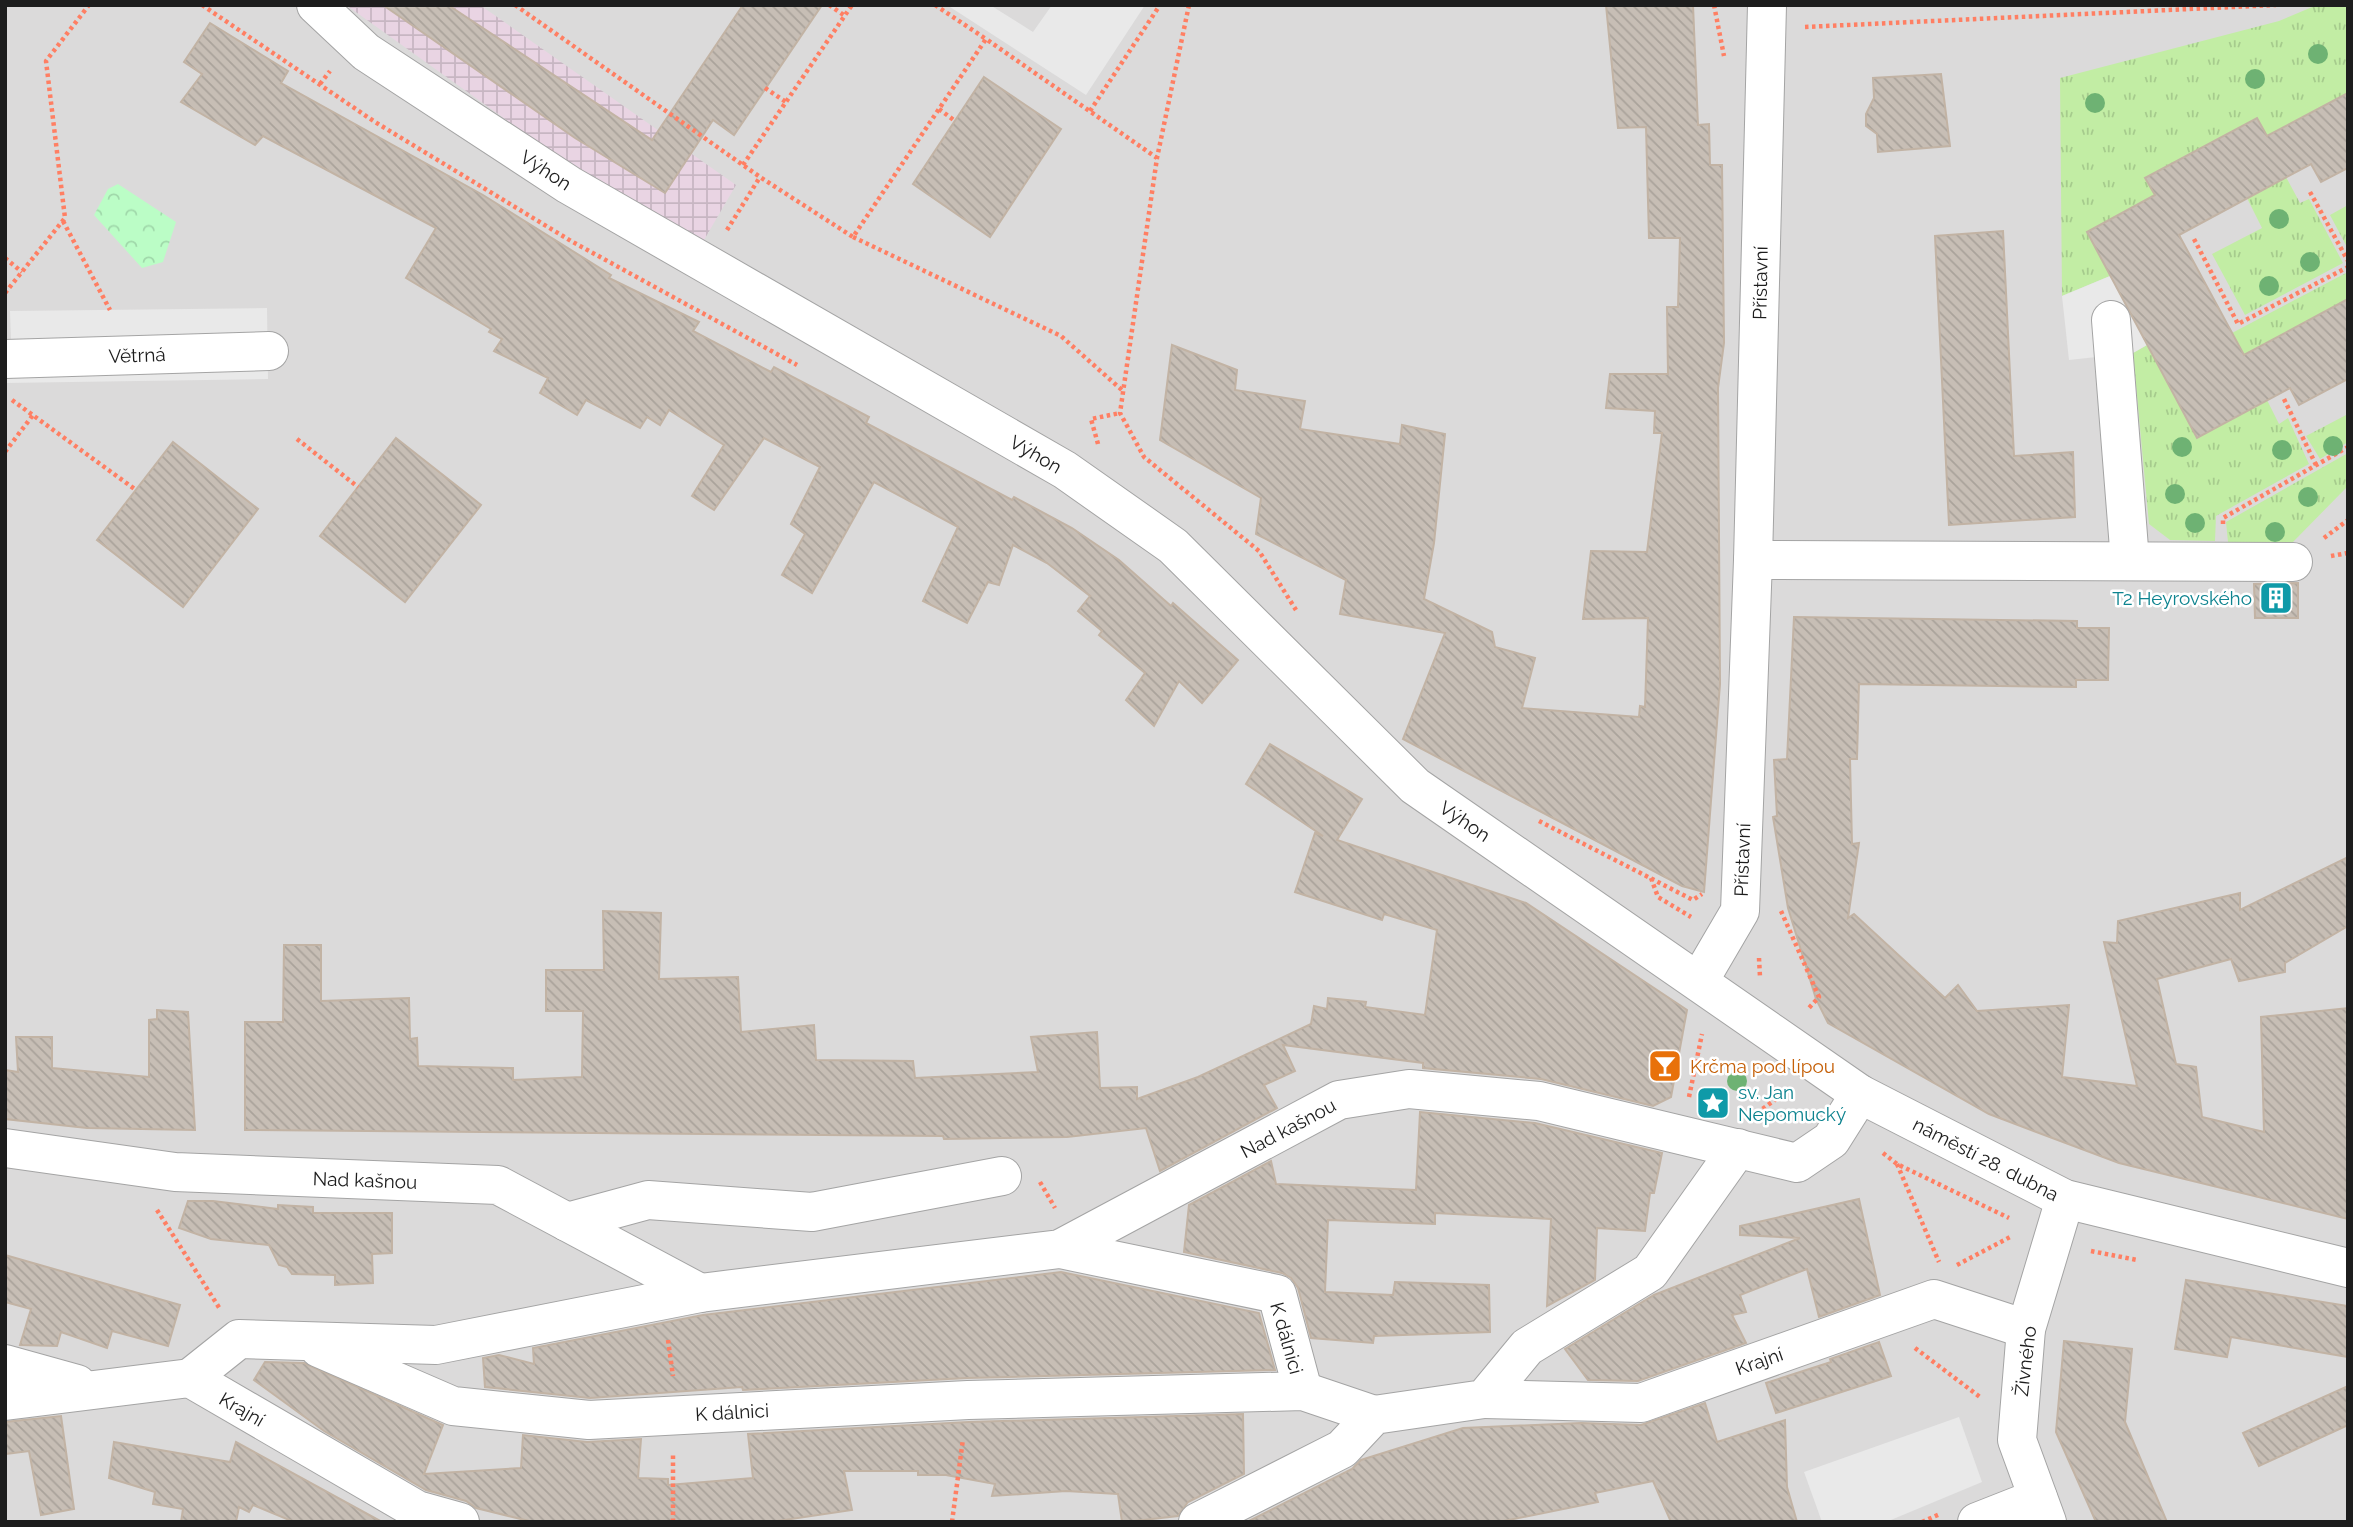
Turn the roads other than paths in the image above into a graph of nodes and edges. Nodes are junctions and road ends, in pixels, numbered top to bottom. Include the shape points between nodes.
1 (316, 5) edge
2 (1766, 5) edge
3 (2111, 320) dead end
4 (269, 351) dead end
5 (5, 359) edge
6 (1753, 560) junction
7 (2130, 561) junction
8 (2293, 562) dead end
9 (1699, 981) junction
10 (1860, 1094) junction
11 (1743, 1134) junction
12 (5, 1148) edge
13 (1002, 1176) road end
14 (2065, 1199) junction
15 (567, 1222) junction
16 (1067, 1245) junction
17 (2348, 1268) edge
18 (682, 1297) junction
19 (2026, 1329) junction
20 (297, 1338) junction
21 (5, 1364) edge
22 (190, 1378) junction
23 (93, 1388) junction
24 (1303, 1391) junction
25 (1484, 1399) junction
26 (5, 1401) edge
27 (1374, 1415) junction
28 (2043, 1510) edge
29 (460, 1522) edge
30 (1198, 1522) edge
31 (1977, 1522) edge

1 - 9 street, Výhon via 377,60 569,185 1065,470 1172,547 1415,786
2 - 6 street, Přístavní
3 - 7 street
4 - 5 street, Větrná
6 - 7 street
6 - 9 street, Přístavní via 1740,911
7 - 8 street
9 - 10 street, náměstí 28. dubna
10 - 11 street, Nad kašnou via 1830,1140 1797,1163
10 - 14 street, náměstí 28. dubna
11 - 16 street, Nad kašnou via 1682,1134 1539,1101 1409,1089 1339,1100
11 - 25 street via 1650,1272 1527,1348
12 - 15 street, Nad kašnou via 163,1171 498,1185
13 - 15 street via 812,1212 648,1200
14 - 17 street, náměstí 28. dubna
14 - 19 street, Živného
15 - 18 street, Nad kašnou
16 - 18 street, Nad kašnou
16 - 24 street, K dálnici via 1277,1294
18 - 20 street, Nad kašnou via 436,1345
19 - 25 street, Krajní via 1934,1299 1641,1403
19 - 28 street, Živného via 2017,1440
20 - 22 street, K dálnici via 239,1339
20 - 24 street, K dálnici via 453,1406 589,1420 968,1400
21 - 23 street
22 - 23 street
22 - 29 street, Krajní via 417,1510
23 - 26 street
24 - 27 street, K dálnici
25 - 27 street, Krajní
27 - 30 street via 1342,1449
28 - 31 street

